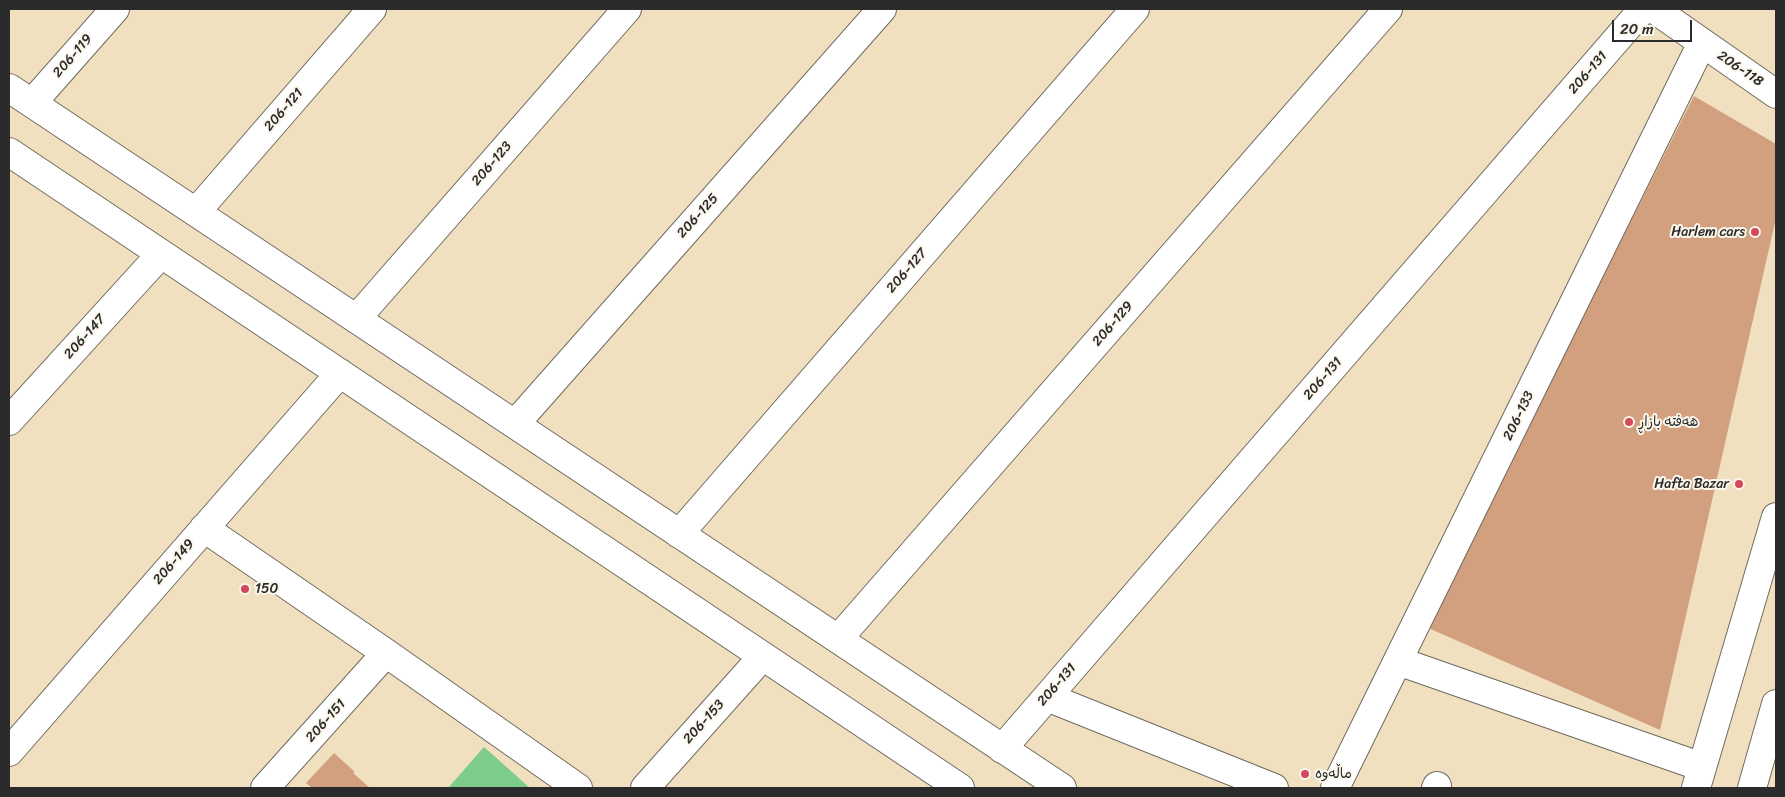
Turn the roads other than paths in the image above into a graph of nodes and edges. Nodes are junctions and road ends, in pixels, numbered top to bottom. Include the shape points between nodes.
1 (115, 9) edge
2 (372, 9) edge
3 (627, 9) edge
4 (882, 9) edge
5 (1136, 9) edge
6 (1388, 9) edge
7 (1654, 10) edge
8 (1702, 43) junction
9 (9, 88) edge
10 (1776, 94) edge
11 (32, 103) junction
12 (9, 152) edge
13 (196, 212) junction
14 (161, 254) junction
15 (356, 319) junction
16 (340, 373) junction
17 (12, 412) edge
18 (515, 424) junction
19 (1776, 521) edge
20 (204, 528) junction
21 (679, 534) junction
22 (838, 639) junction
23 (386, 653) junction
24 (763, 656) junction
25 (1398, 661) junction
26 (1047, 697) junction
27 (1776, 704) edge
28 (1002, 748) junction
29 (9, 752) edge
30 (1699, 778) edge
31 (943, 784) edge
32 (266, 788) edge
33 (578, 788) edge
34 (646, 788) edge
35 (1062, 788) edge
36 (1274, 788) edge
37 (1335, 788) edge
38 (1752, 788) edge

1 - 11 main road, 206-119
2 - 13 main road, 206-121
3 - 15 main road, 206-123
4 - 18 main road, 206-125
5 - 21 main road, 206-127
6 - 22 main road, 206-129
7 - 8 main road, 206-118
7 - 26 main road, 206-131
8 - 10 main road, 206-118
8 - 25 main road, 206-133
9 - 11 main road
11 - 13 main road
12 - 14 main road
13 - 15 main road
14 - 16 main road
14 - 17 main road, 206-147
15 - 18 main road
16 - 20 main road, 206-149
16 - 24 main road
18 - 21 main road
19 - 30 main road
20 - 23 main road
20 - 29 main road, 206-149
21 - 22 main road
22 - 28 main road
23 - 32 main road, 206-151
23 - 33 main road
24 - 31 main road
24 - 34 main road, 206-153
25 - 30 main road
25 - 37 main road, 206-133
26 - 28 main road, 206-131
26 - 36 main road
27 - 38 main road
28 - 35 main road

